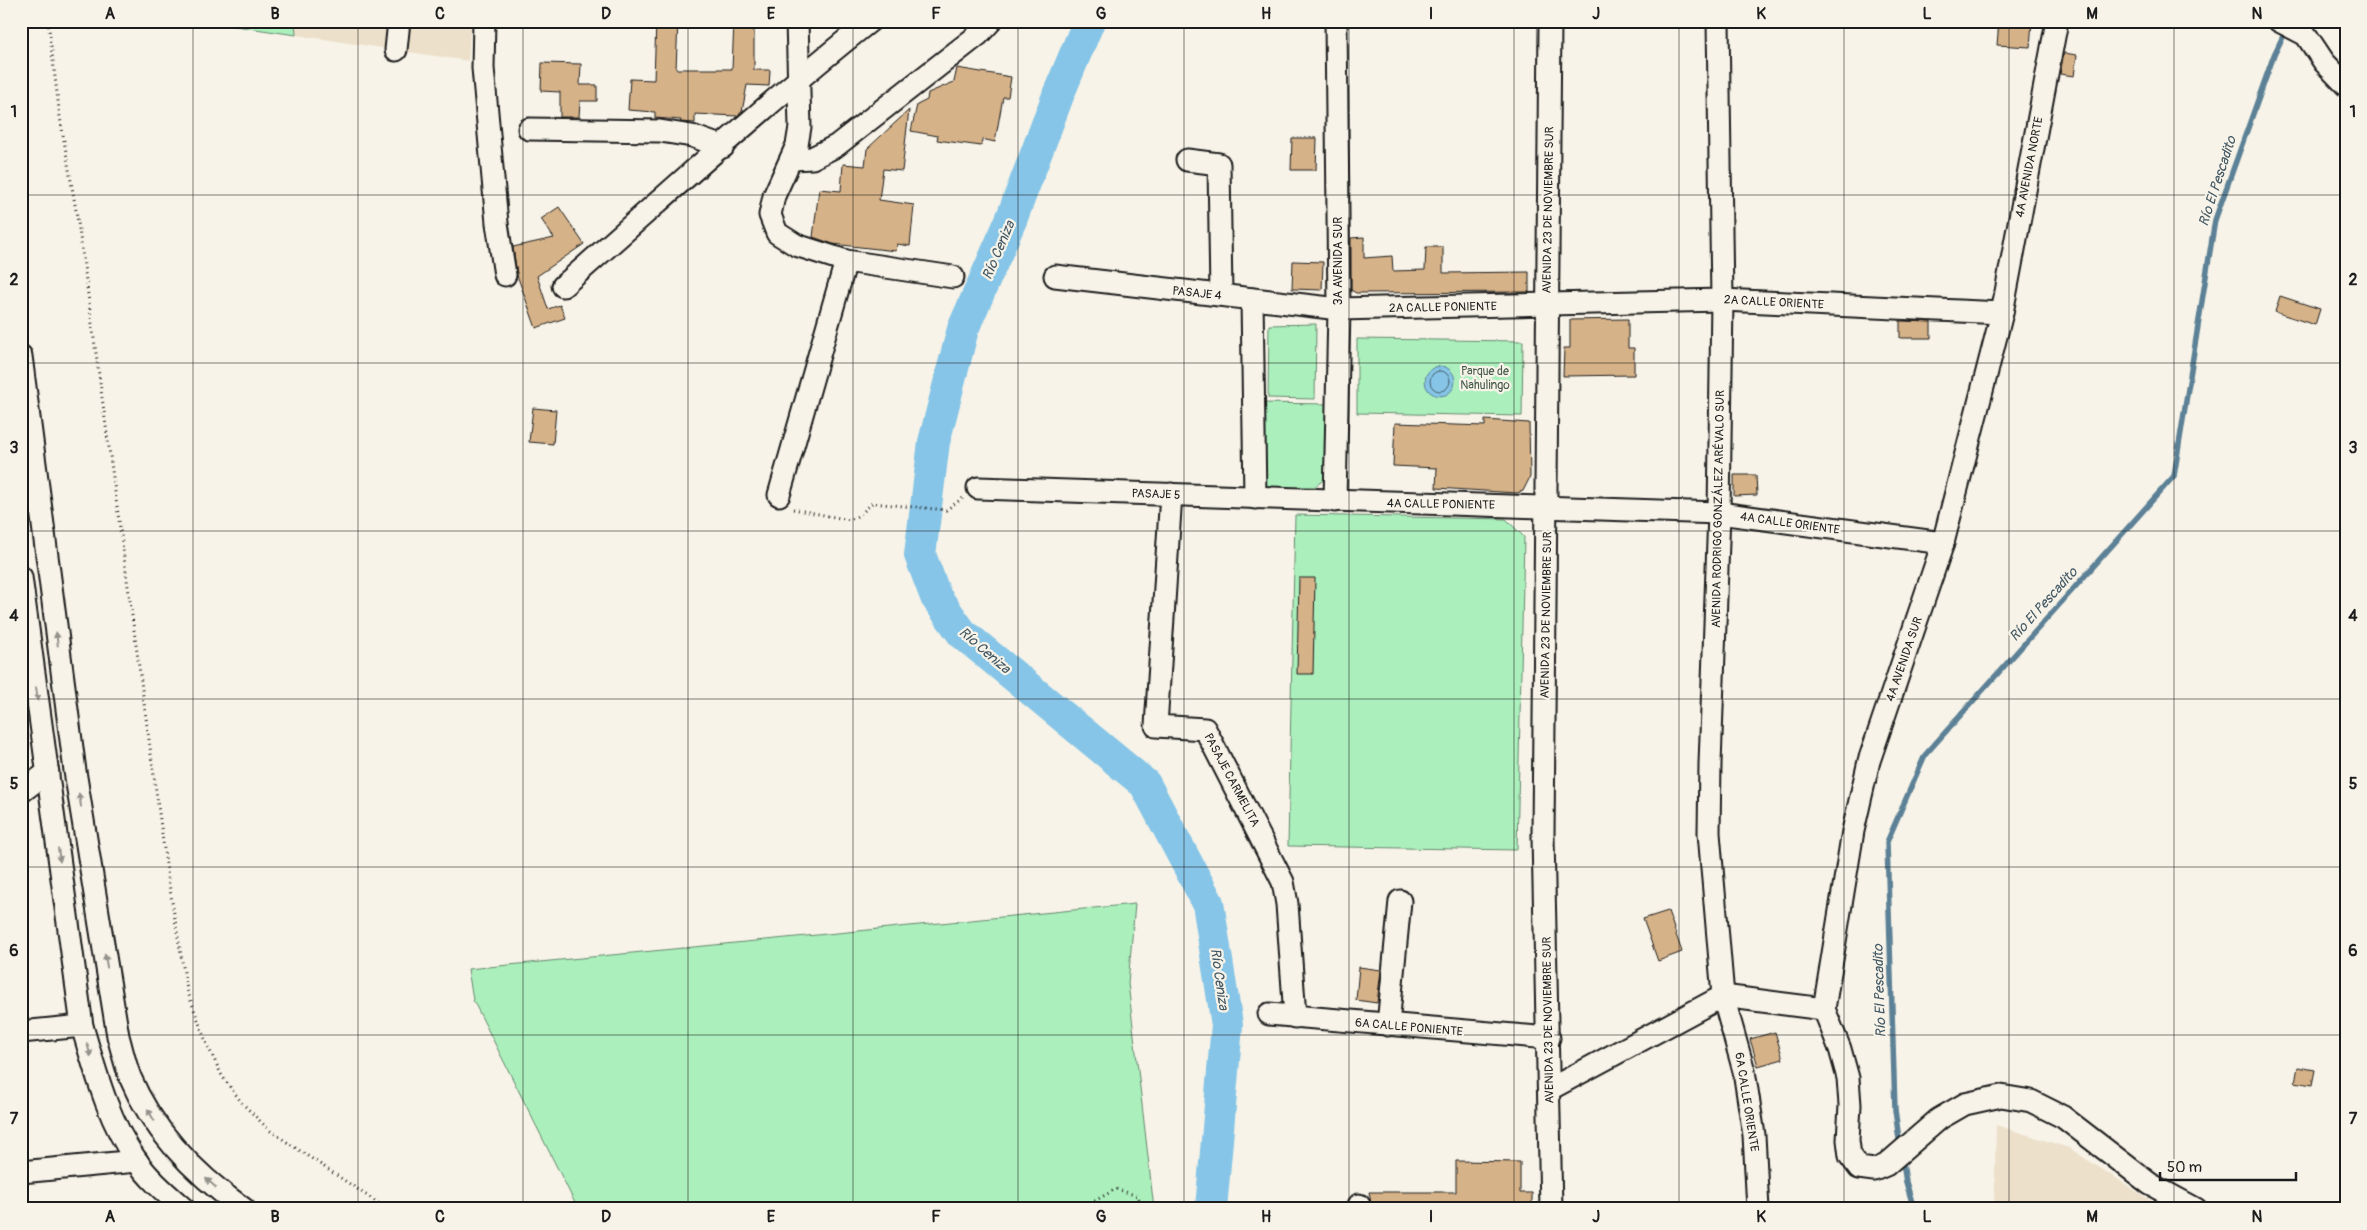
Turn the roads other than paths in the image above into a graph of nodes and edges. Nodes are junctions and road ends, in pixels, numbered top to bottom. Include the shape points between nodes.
1 (399, 21) edge
2 (484, 21) edge
3 (797, 21) edge
4 (870, 21) edge
5 (991, 21) edge
6 (1336, 21) edge
7 (1550, 21) edge
8 (1718, 21) edge
9 (2057, 21) edge
10 (2279, 21) edge
11 (396, 50) dead end
12 (798, 78) junction
13 (2346, 85) edge
14 (529, 129) dead end
15 (723, 147) junction
16 (793, 159) junction
17 (1187, 160) dead end
18 (846, 261) junction
19 (505, 275) dead end
20 (1054, 276) dead end
21 (953, 277) dead end
22 (562, 286) dead end
23 (1221, 295) junction
24 (1252, 299) junction
25 (1722, 300) junction
26 (1547, 305) junction
27 (1339, 309) junction
28 (2002, 313) junction
29 (21, 356) edge
30 (978, 488) dead end
31 (1171, 494) junction
32 (779, 495) road end
33 (1256, 498) junction
34 (1335, 501) junction
35 (1547, 506) junction
36 (1720, 513) junction
37 (1943, 543) junction
38 (21, 576) edge
39 (27, 666) edge
40 (48, 772) junction
41 (21, 792) edge
42 (1400, 901) dead end
43 (1723, 996) junction
44 (1824, 1009) junction
45 (1269, 1014) dead end
46 (1295, 1017) junction
47 (1388, 1025) junction
48 (82, 1026) junction
49 (21, 1032) edge
50 (1549, 1038) junction
51 (1550, 1089) junction
52 (137, 1161) junction
53 (21, 1172) edge
54 (184, 1209) edge
55 (244, 1209) edge
56 (1551, 1209) edge
57 (1758, 1209) edge
58 (2196, 1209) edge

1 - 11 street
2 - 19 street via 483,68
3 - 12 street
4 - 12 street
5 - 16 street via 978,35 836,146 812,158
6 - 27 street, 3A AVENIDA SUR
7 - 26 street, AVENIDA 23 DE NOVIEMBRE SUR
8 - 25 street, AVENIDA RODRIGO GONZÁLEZ ARÉVALO SUR
9 - 28 street, 4A AVENIDA NORTE
10 - 13 street via 2306,35 2324,62
12 - 15 street
12 - 16 street via 800,126
14 - 15 street via 660,131 692,136
15 - 22 street
16 - 18 street via 774,196 770,215 777,233 796,245
17 - 23 street via 1219,164
18 - 21 street
18 - 32 street
20 - 23 street, PASAJE 4
23 - 24 street, PASAJE 4
24 - 27 street, PASAJE 4
24 - 33 street
25 - 26 street, 2A CALLE ORIENTE
25 - 28 street, 2A CALLE ORIENTE
25 - 36 street, AVENIDA RODRIGO GONZÁLEZ ARÉVALO SUR
26 - 27 street, 2A CALLE PONIENTE
26 - 35 street, AVENIDA 23 DE NOVIEMBRE SUR
27 - 34 street, 3A AVENIDA SUR
28 - 37 street, 4A AVENIDA SUR
55 -> 29 street via 179,1155 152,1118 130,1077 118,1036 75,771
30 - 31 street, PASAJE 5
31 - 33 street, PASAJE 5
31 - 46 street, PASAJE CARMELITA via 1156,726 1205,729 1280,872 1287,904
33 - 34 street, PASAJE 5
34 - 35 street, 4A CALLE PONIENTE
35 - 36 street, 4A CALLE ORIENTE
35 - 50 street, AVENIDA 23 DE NOVIEMBRE SUR via 1543,837
36 - 37 street, 4A CALLE ORIENTE
36 - 43 street, AVENIDA RODRIGO GONZÁLEZ ARÉVALO SUR via 1709,833
37 - 44 street, 4A AVENIDA SUR via 1869,761 1853,831
38 - 39 street
39 -> 40 street
40 - 41 street
40 -> 48 street
42 - 47 street
43 - 44 street
43 - 51 street
43 - 57 street, 6A CALLE ORIENTE via 1744,1071 1754,1135
44 - 58 street via 1848,1078 1848,1140 1850,1156 1859,1168 1874,1170 1886,1165 1938,1119 1965,1104 2001,1096 2031,1101 2064,1118 2150,1184
45 - 46 street, 6A CALLE PONIENTE
46 - 47 street, 6A CALLE PONIENTE
47 - 50 street, 6A CALLE PONIENTE
48 - 49 street
48 -> 52 street via 100,1089
50 - 51 street, AVENIDA 23 DE NOVIEMBRE SUR
51 - 56 street, AVENIDA 23 DE NOVIEMBRE SUR
52 - 53 street
52 - 54 street

